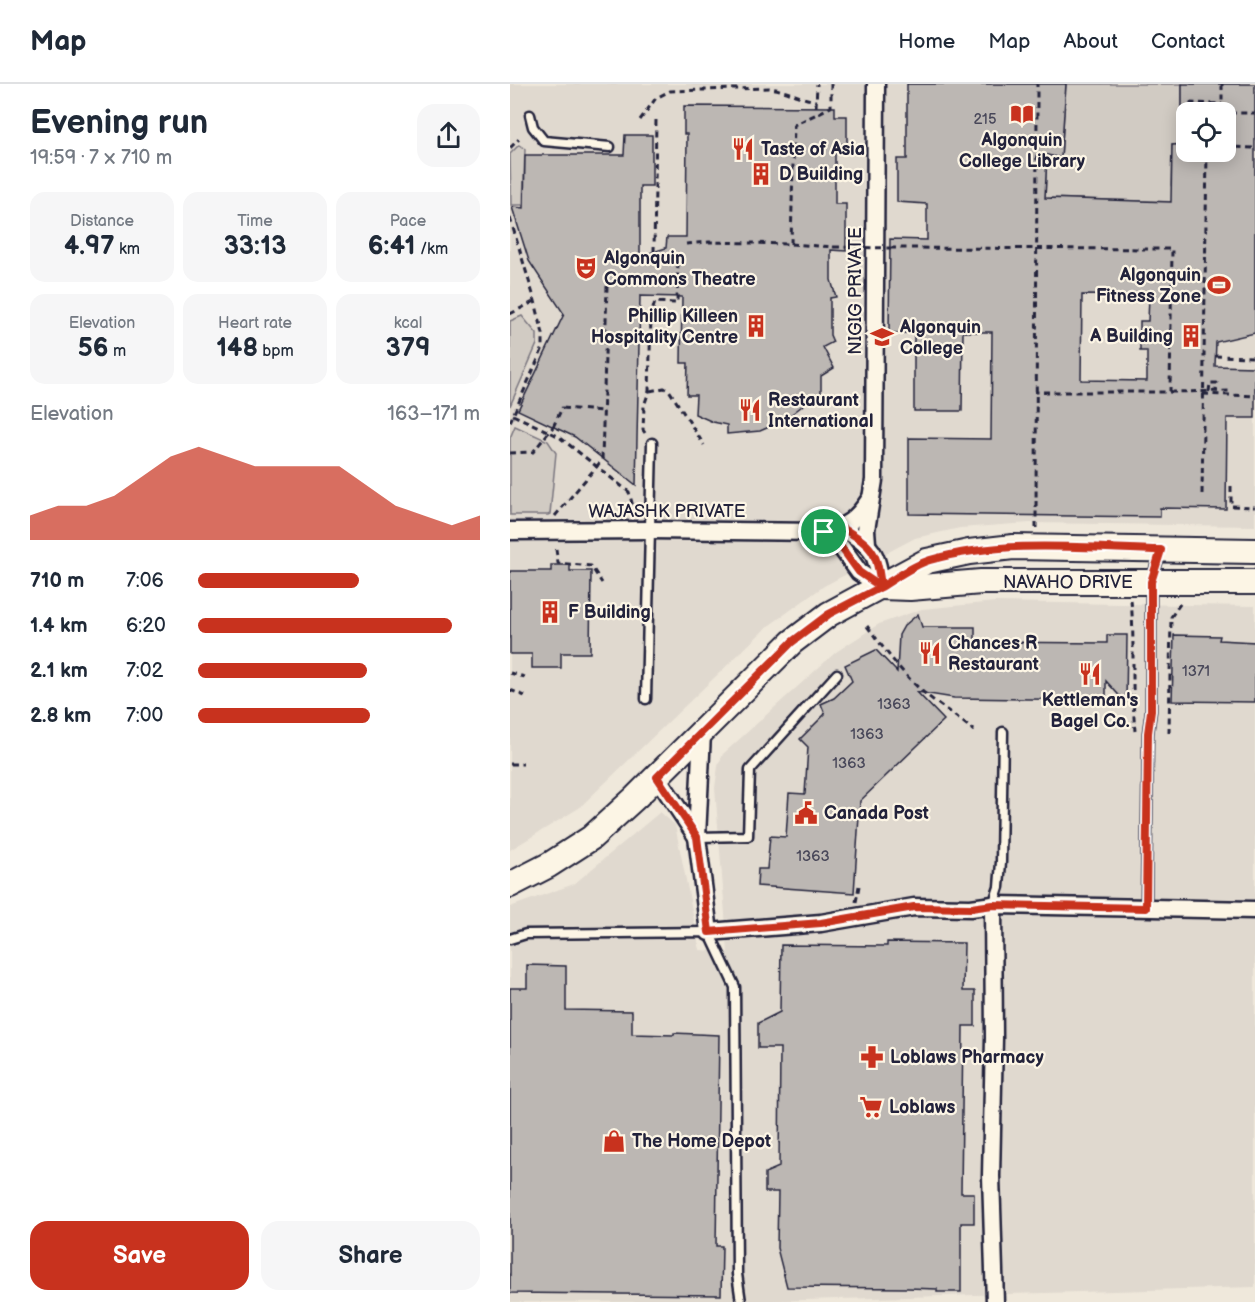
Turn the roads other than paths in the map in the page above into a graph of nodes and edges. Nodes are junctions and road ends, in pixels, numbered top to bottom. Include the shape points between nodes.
1 (876, 84) edge
2 (530, 115) dead end
3 (610, 147) dead end
4 (652, 443) road end
5 (871, 499) junction
6 (822, 514) dead end
7 (842, 528) junction
8 (651, 530) junction
9 (510, 531) edge
10 (824, 532) junction
11 (867, 543) junction
12 (1161, 550) junction
13 (1255, 551) edge
14 (1151, 582) junction
15 (1255, 582) edge
16 (881, 587) junction
17 (837, 674) dead end
18 (646, 699) dead end
19 (1003, 732) dead end
20 (702, 733) junction
21 (657, 777) junction
22 (697, 837) junction
23 (510, 885) edge
24 (993, 905) junction
25 (1146, 908) junction
26 (1255, 910) edge
27 (709, 932) junction
28 (510, 939) edge
29 (741, 1302) edge
30 (995, 1302) edge

1 - 5 street, NIGIG PRIVATE
2 - 3 lane via 533,127 544,141
4 - 8 lane
5 - 7 street
5 - 11 street, NIGIG PRIVATE
6 - 10 lane
7 - 10 street, WAJASHK PRIVATE
7 - 11 street
8 - 9 street, WAJASHK PRIVATE
8 - 10 street, WAJASHK PRIVATE
8 - 18 lane
10 - 16 street via 859,572
11 - 16 street via 878,562
12 - 13 street, NAVAHO DRIVE
12 - 14 lane
12 - 16 street, NAVAHO DRIVE via 1033,547 969,552 927,561
14 - 15 street, NAVAHO DRIVE
14 - 16 street, NAVAHO DRIVE via 981,582
14 - 25 lane
16 - 20 street, NAVAHO DRIVE via 829,614 792,642
17 - 22 lane via 750,770 748,836
19 - 24 lane via 1001,862
20 - 21 street, NAVAHO DRIVE
20 - 22 street
21 - 22 street
21 - 23 street, NAVAHO DRIVE via 591,838
22 - 27 street
24 - 25 street
24 - 27 street via 914,907 821,923
24 - 30 street via 991,1176
25 - 26 street
27 - 28 lane via 526,934
27 - 29 lane via 735,987 737,1274

